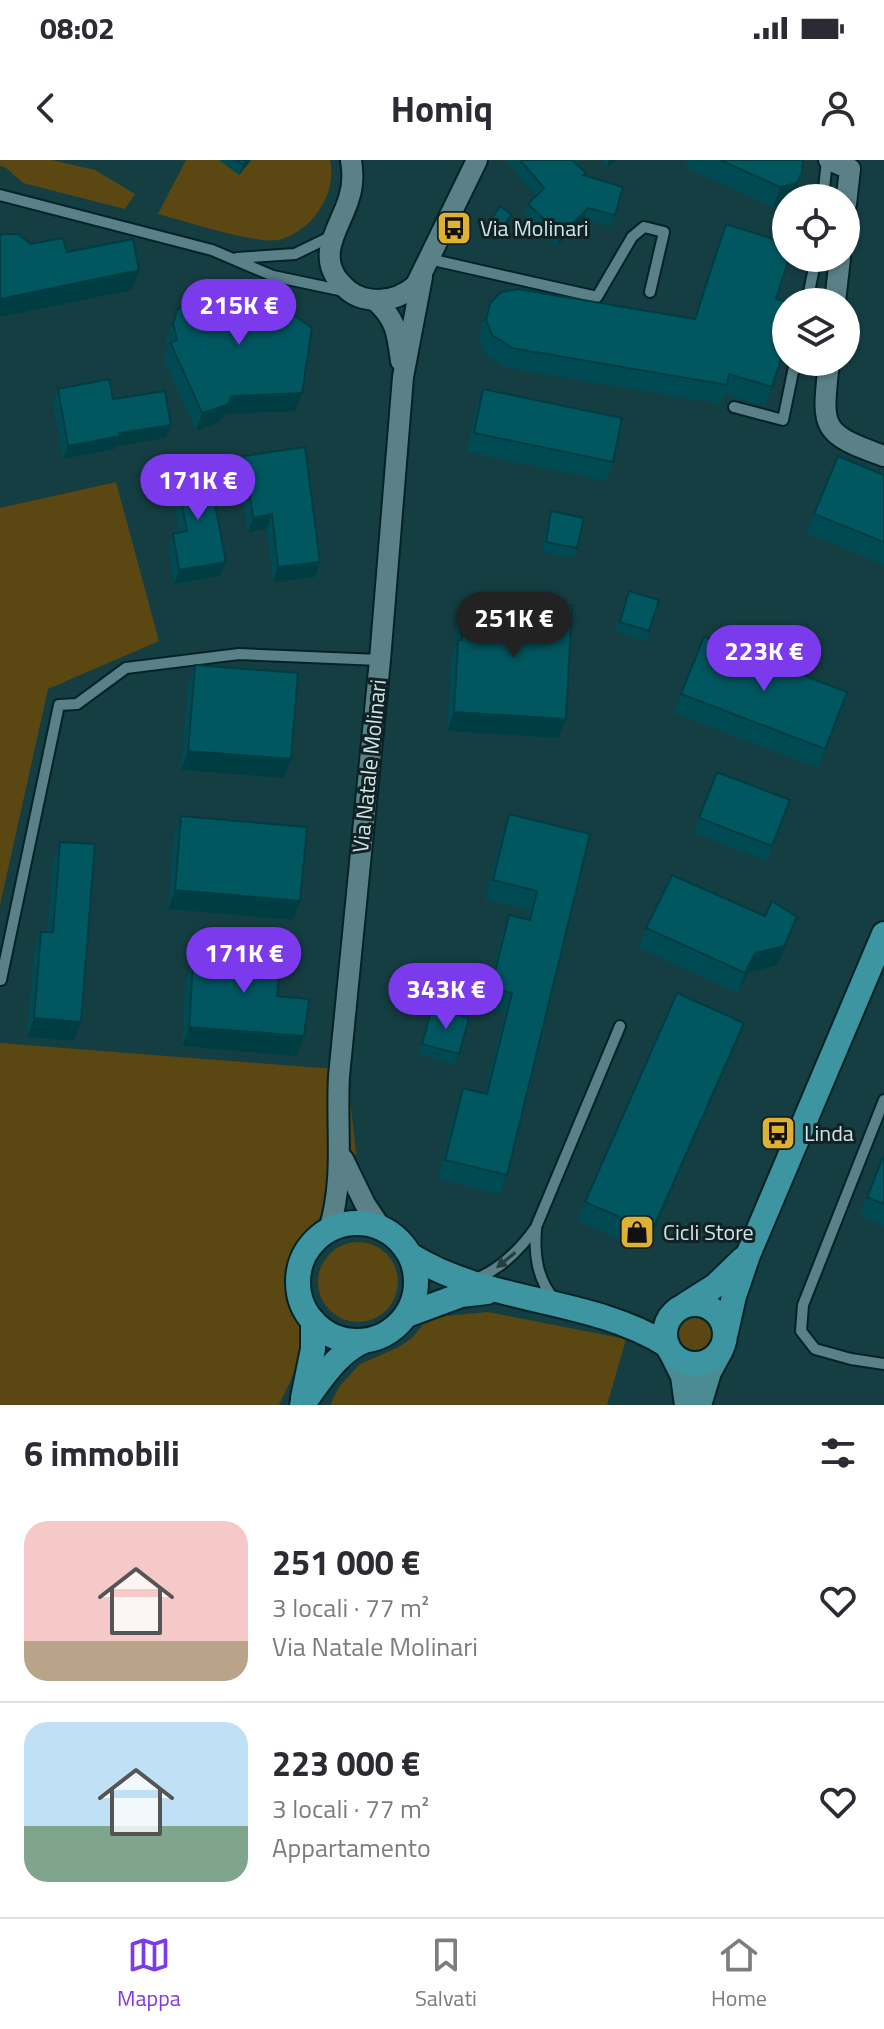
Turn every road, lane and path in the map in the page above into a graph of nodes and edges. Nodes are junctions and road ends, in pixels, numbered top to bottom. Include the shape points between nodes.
1 (351, 160) edge
2 (477, 160) edge
3 (828, 160) edge
4 (825, 184) edge
5 (848, 184) edge
6 (0, 195) edge
7 (332, 236) junction
8 (235, 258) junction
9 (426, 268) junction
10 (348, 292) junction
11 (650, 292) dead end
12 (376, 301) junction
13 (792, 376) edge
14 (827, 376) edge
15 (403, 377) junction
16 (734, 407) dead end
17 (884, 456) edge
18 (380, 660) junction
19 (884, 934) edge
20 (1, 980) edge
21 (620, 1026) dead end
22 (884, 1100) edge
23 (341, 1155) junction
24 (536, 1227) junction
25 (381, 1228) junction
26 (329, 1230) junction
27 (410, 1255) junction
28 (748, 1255) junction
29 (468, 1282) junction
30 (498, 1291) junction
31 (561, 1306) junction
32 (680, 1308) junction
33 (407, 1315) junction
34 (604, 1315) junction
35 (313, 1321) junction
36 (364, 1341) junction
37 (723, 1341) junction
38 (670, 1349) junction
39 (884, 1364) edge
40 (302, 1405) edge
41 (687, 1405) edge
42 (699, 1405) edge

1 - 7 street via 350,197
2 - 9 street
3 - 4 lane
3 - 5 street via 850,169
6 - 8 lane
7 - 8 lane via 295,254
7 - 10 street via 331,266
8 - 10 lane via 273,276
9 - 11 lane via 597,297 632,237 644,227 664,232
9 - 12 street via 410,290
9 - 15 street, Via Natale Molinari
10 - 12 street
12 - 15 street, Via Natale Molinari via 396,327
13 - 16 lane via 783,420
14 - 17 street via 824,406 833,432
15 - 18 street, Via Natale Molinari
18 - 20 lane via 239,654 126,668 77,704 59,705
18 - 23 street, Via Natale Molinari via 339,1076
19 - 28 main road
21 - 24 lane
22 - 39 lane via 803,1305 801,1331 815,1349
23 - 25 street, Via Natale Molinari
23 - 26 street, Via Natale Molinari
24 -> 29 lane via 514,1255
24 - 31 lane via 538,1271
25 - 26 main road via 363,1223
25 - 27 main road
26 - 35 main road via 315,1240 299,1272 301,1298
27 - 29 main road via 439,1273
27 - 33 main road via 415,1296
28 - 32 main road via 715,1286
28 - 37 main road
29 - 30 main road
30 - 31 main road
30 - 33 main road via 461,1295
31 - 34 main road
32 - 34 main road via 651,1316
32 - 37 main road via 712,1308 724,1322
32 - 38 main road via 666,1327
33 - 36 main road via 388,1332
34 - 38 main road
35 - 36 main road via 327,1333
35 - 40 main road
36 - 40 main road via 334,1362
37 - 38 main road via 707,1362 697,1364 688,1364
37 - 42 street
38 - 41 street via 683,1376

